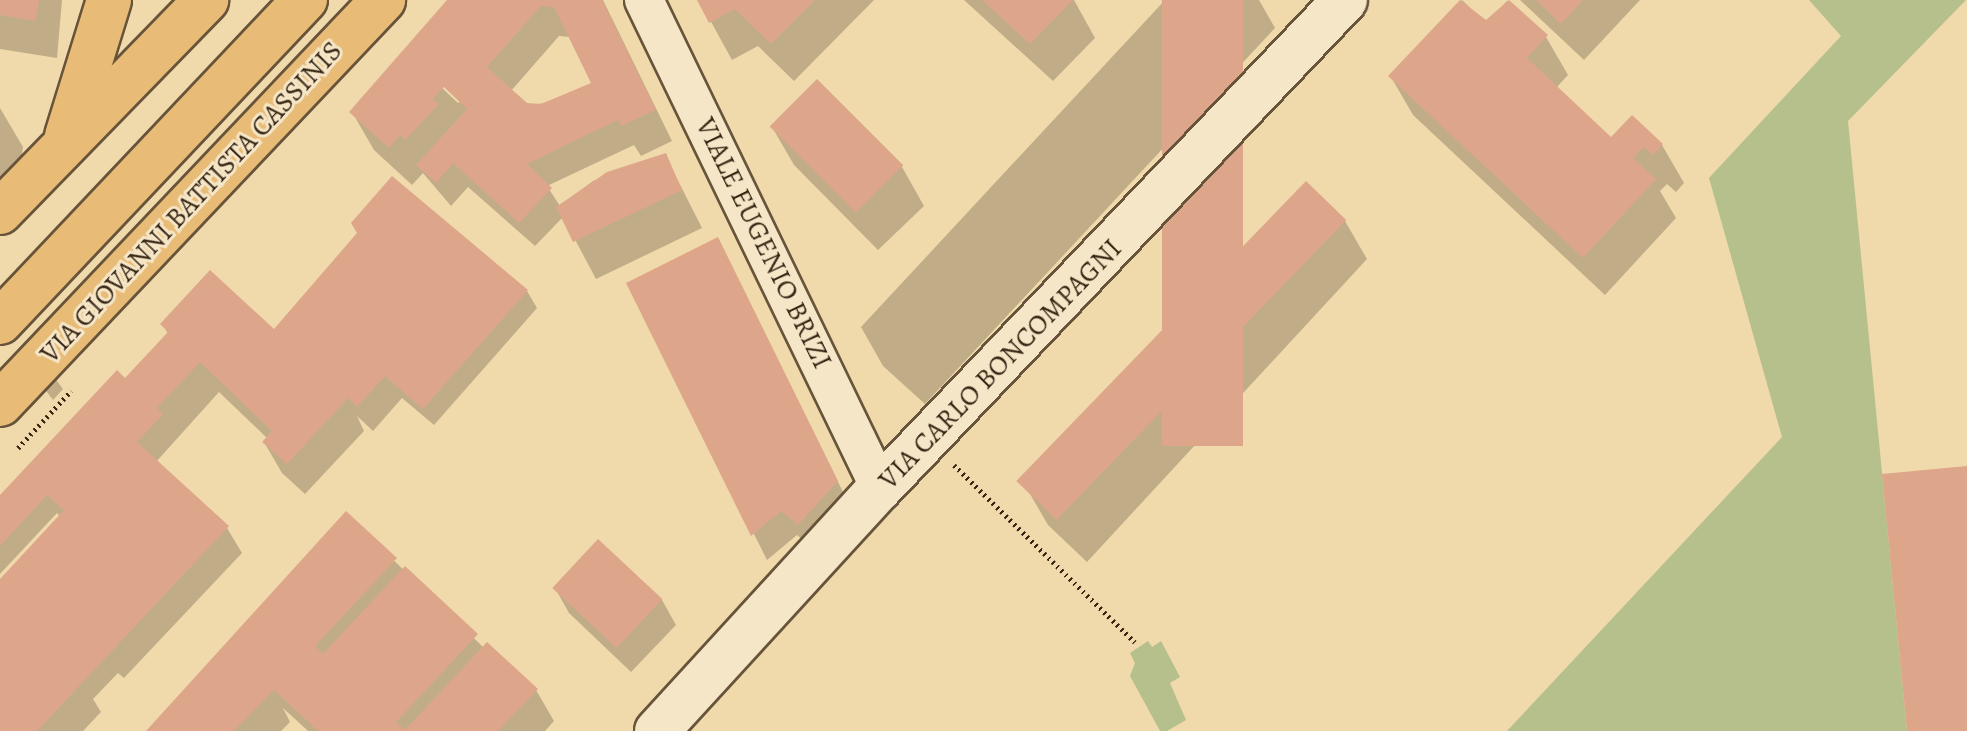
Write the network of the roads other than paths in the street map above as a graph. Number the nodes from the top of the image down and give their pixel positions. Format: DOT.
graph roads {
  1 [pos="109,0"];
  2 [pos="206,0"];
  3 [pos="305,0"];
  4 [pos="383,0"];
  5 [pos="644,0"];
  6 [pos="1345,0"];
  7 [pos="65,143"];
  8 [pos="0,212"];
  9 [pos="0,322"];
  10 [pos="0,404"];
  11 [pos="880,488"];
  12 [pos="657,731"];
  1 -- 7 [label="main road"];
  2 -- 7 [label="main road"];
  3 -- 9 [label="main road"];
  4 -- 10 [label="main road, VIA GIOVANNI BATTISTA CASSINIS"];
  5 -- 11 [label="street, VIALE EUGENIO BRIZI"];
  6 -- 11 [label="street, VIA CARLO BONCOMPAGNI"];
  7 -- 8 [label="main road"];
  11 -- 12 [label="street, VIA CARLO BONCOMPAGNI"];
}
